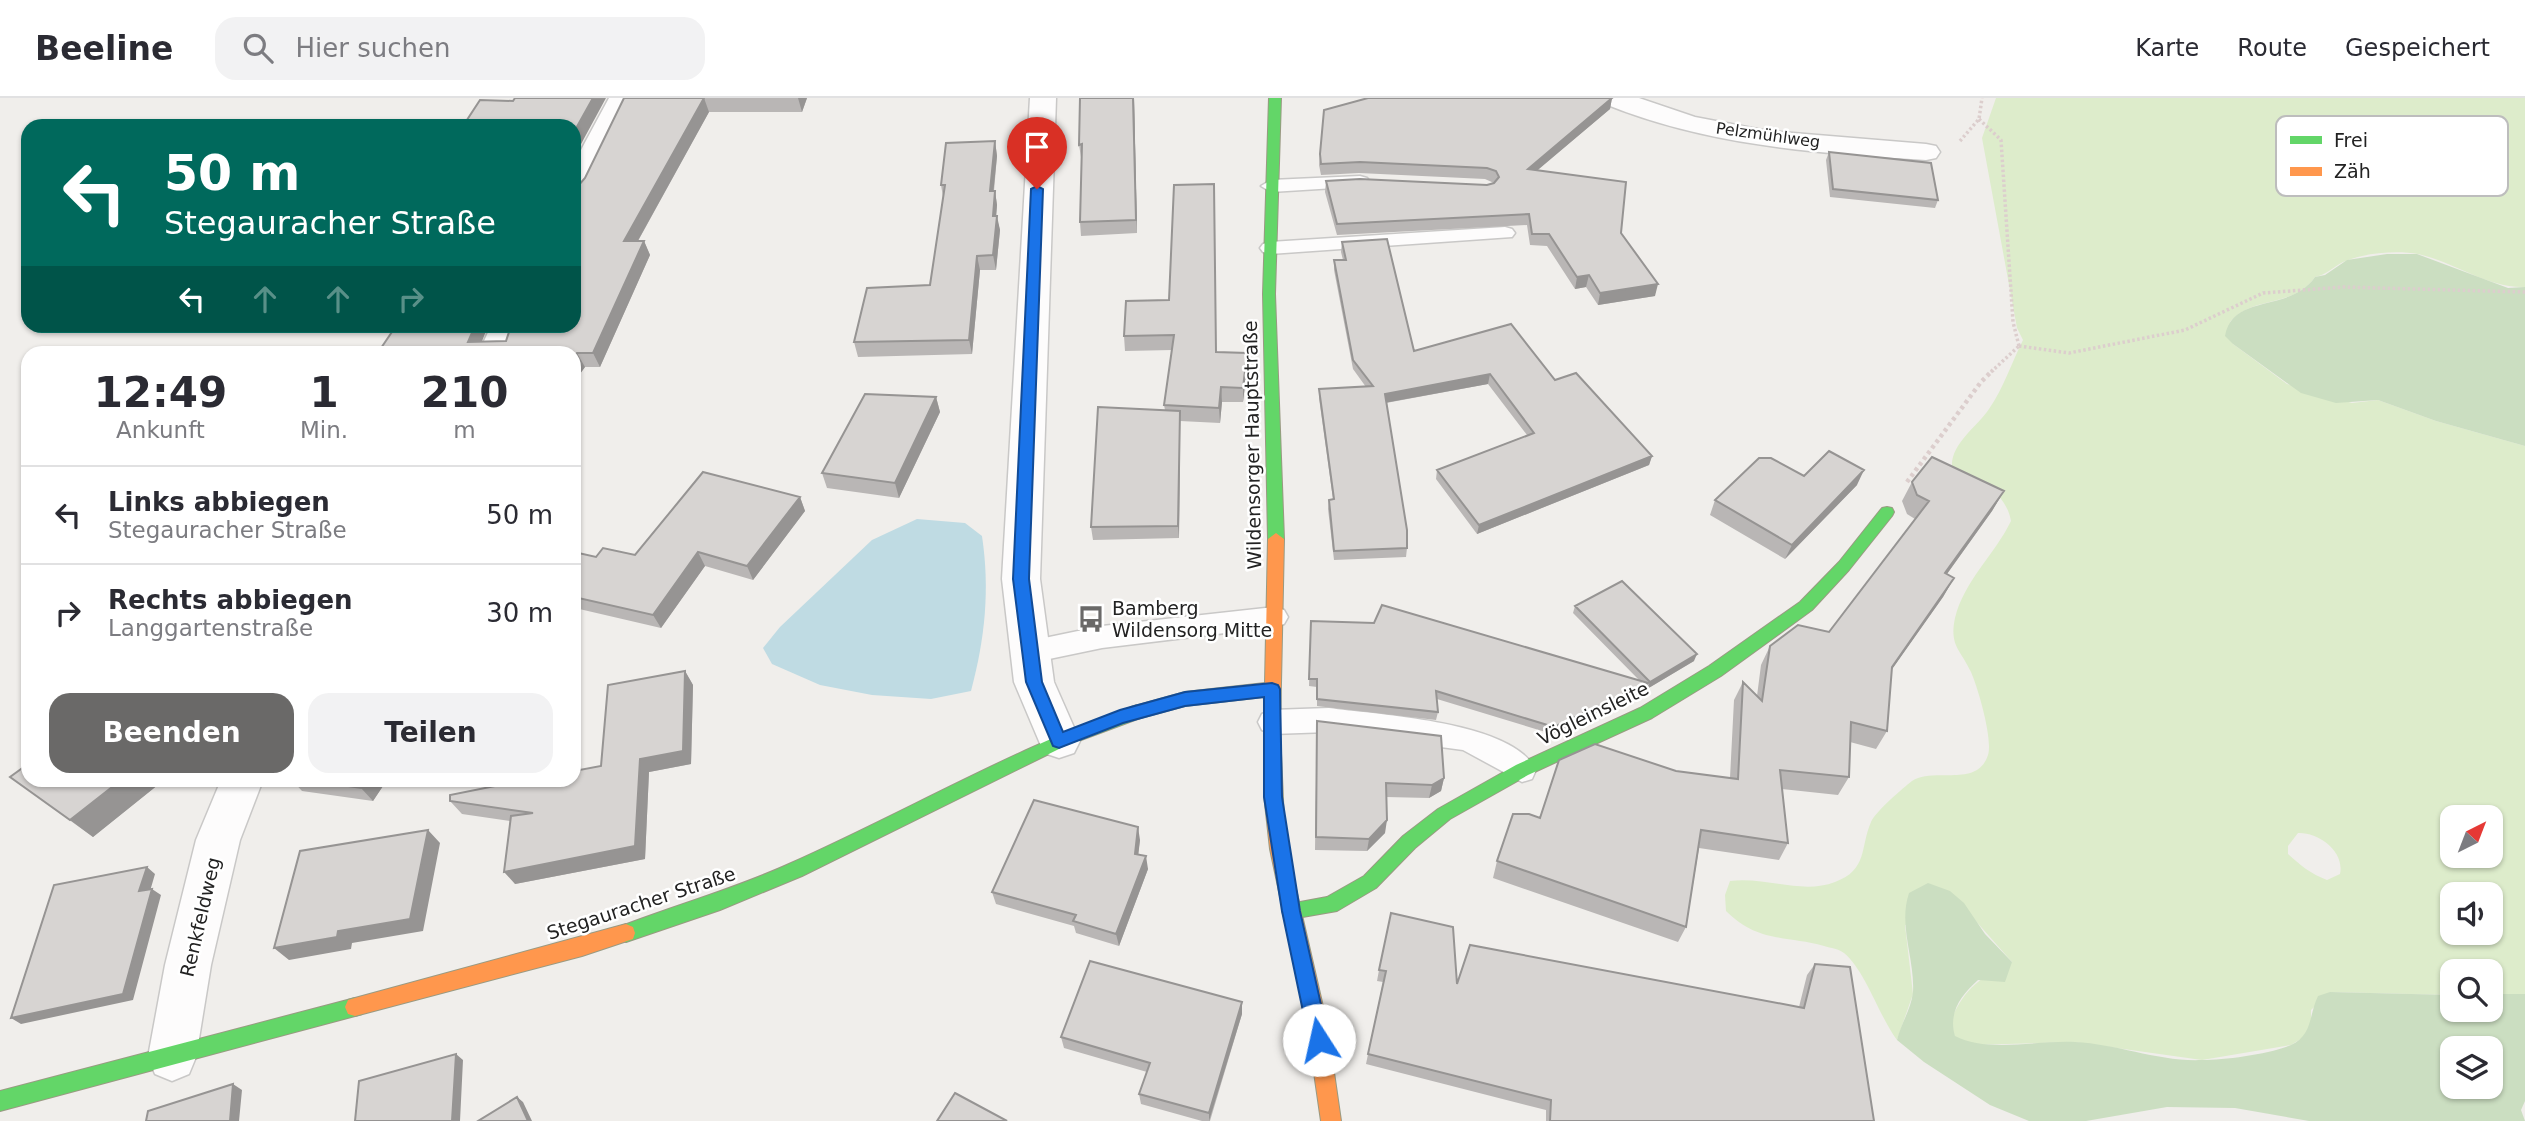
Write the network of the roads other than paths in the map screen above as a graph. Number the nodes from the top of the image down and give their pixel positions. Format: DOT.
graph roads {
  1 [pos="622,98"];
  2 [pos="1043,98"];
  3 [pos="1275,98"];
  4 [pos="1615,98"];
  5 [pos="1926,152"];
  6 [pos="581,177"];
  7 [pos="1384,183"];
  8 [pos="1271,186"];
  9 [pos="1505,233"];
  10 [pos="1270,247"];
  11 [pos="1887,512"];
  12 [pos="1275,617"];
  13 [pos="1030,652"];
  14 [pos="1272,689"];
  15 [pos="1272,722"];
  16 [pos="1059,741"];
  17 [pos="1522,770"];
  18 [pos="239,787"];
  19 [pos="1291,911"];
  20 [pos="172,1057"];
  21 [pos="0,1101"];
  22 [pos="1331,1121"];
  1 -- 6 [label="street"];
  2 -- 13 [label="street"];
  3 -- 8 [label="street, Wildensorger Hauptstraße"];
  4 -- 5 [label="street, Pelzmühlweg"];
  7 -- 8 [label="lane"];
  8 -- 10 [label="street, Wildensorger Hauptstraße"];
  9 -- 10 [label="lane"];
  10 -- 12 [label="street, Wildensorger Hauptstraße"];
  11 -- 17 [label="street, Vögleinsleite"];
  12 -- 13 [label="lane"];
  12 -- 14 [label="street, Wildensorger Hauptstraße"];
  13 -- 16 [label="street"];
  14 -- 15 [label="street, Wildensorger Hauptstraße"];
  14 -- 16 [label="street, Stegauracher Straße"];
  15 -- 17 [label="lane"];
  15 -- 19 [label="street, Wildensorger Hauptstraße"];
  16 -- 20 [label="street, Stegauracher Straße"];
  17 -- 19 [label="street, Vögleinsleite"];
  18 -- 20 [label="street, Renkfeldweg"];
  19 -- 22 [label="street, Wildensorger Hauptstraße"];
  20 -- 21 [label="street, Stegauracher Straße"];
}
